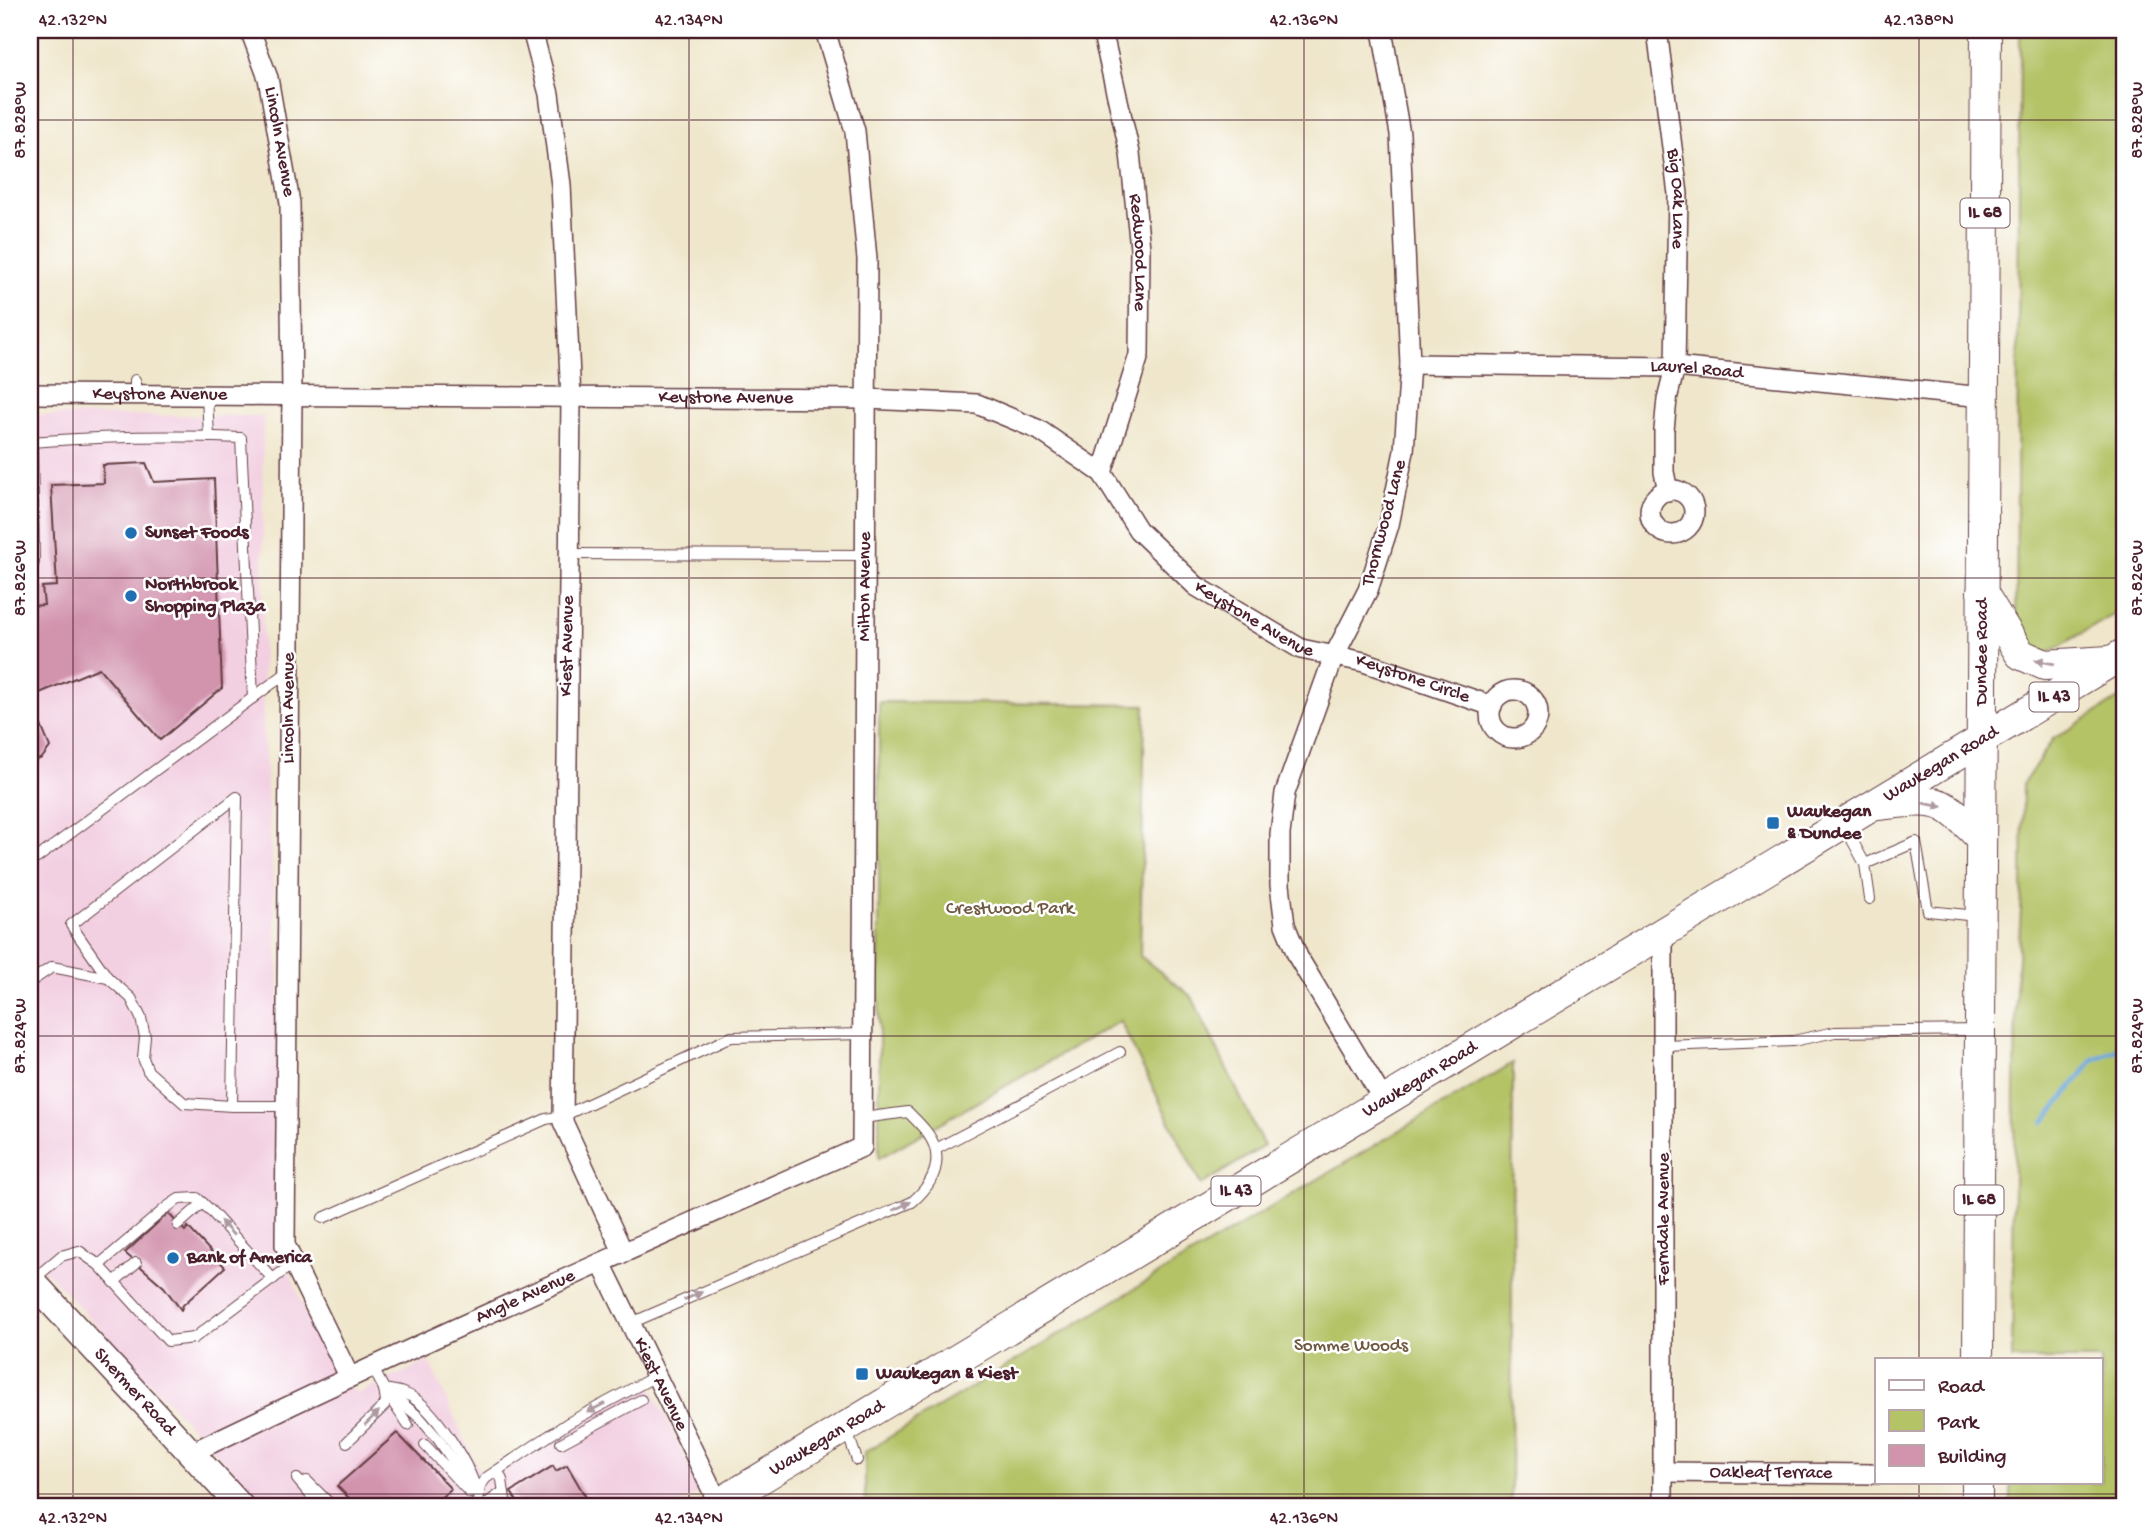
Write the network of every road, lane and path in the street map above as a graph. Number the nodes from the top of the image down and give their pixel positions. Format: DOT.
graph roads {
  1 [pos="250,30"];
  2 [pos="532,30"];
  3 [pos="825,30"];
  4 [pos="1102,30"];
  5 [pos="1382,30"];
  6 [pos="1657,30"];
  7 [pos="1986,30"];
  8 [pos="1410,364"];
  9 [pos="1675,368"];
  10 [pos="30,394"];
  11 [pos="207,396"];
  12 [pos="292,396"];
  13 [pos="1984,397"];
  14 [pos="571,399"];
  15 [pos="867,399"];
  16 [pos="209,437"];
  17 [pos="30,442"];
  18 [pos="1102,473"];
  19 [pos="1668,491"];
  20 [pos="31,492"];
  21 [pos="32,544"];
  22 [pos="569,554"];
  23 [pos="866,555"];
  24 [pos="30,571"];
  25 [pos="1982,592"];
  26 [pos="1334,656"];
  27 [pos="2119,657"];
  28 [pos="289,671"];
  29 [pos="253,698"];
  30 [pos="1492,706"];
  31 [pos="1982,739"];
  32 [pos="1874,805"];
  33 [pos="1843,824"];
  34 [pos="1981,838"];
  35 [pos="30,852"];
  36 [pos="1865,864"];
  37 [pos="1870,899"];
  38 [pos="1981,916"];
  39 [pos="1663,933"];
  40 [pos="108,978"];
  41 [pos="30,982"];
  42 [pos="1980,1030"];
  43 [pos="863,1034"];
  44 [pos="1664,1046"];
  45 [pos="1120,1052"];
  46 [pos="1384,1101"];
  47 [pos="232,1106"];
  48 [pos="286,1106"];
  49 [pos="563,1116"];
  50 [pos="862,1118"];
  51 [pos="862,1147"];
  52 [pos="936,1149"];
  53 [pos="203,1203"];
  54 [pos="323,1218"];
  55 [pos="178,1225"];
  56 [pos="623,1252"];
  57 [pos="136,1263"];
  58 [pos="294,1263"];
  59 [pos="601,1263"];
  60 [pos="99,1265"];
  61 [pos="273,1279"];
  62 [pos="31,1280"];
  63 [pos="114,1282"];
  64 [pos="631,1323"];
  65 [pos="1978,1358"];
  66 [pos="360,1374"];
  67 [pos="656,1376"];
  68 [pos="384,1389"];
  69 [pos="641,1400"];
  70 [pos="408,1424"];
  71 [pos="845,1427"];
  72 [pos="347,1442"];
  73 [pos="561,1443"];
  74 [pos="425,1444"];
  75 [pos="191,1453"];
  76 [pos="857,1460"];
  77 [pos="1664,1472"];
  78 [pos="1875,1474"];
  79 [pos="503,1475"];
  80 [pos="486,1478"];
  81 [pos="469,1484"];
  82 [pos="1977,1484"];
  83 [pos="503,1492"];
  84 [pos="242,1505"];
  85 [pos="479,1505"];
  86 [pos="320,1506"];
  87 [pos="332,1506"];
  88 [pos="506,1506"];
  89 [pos="718,1506"];
  90 [pos="1663,1506"];
  91 [pos="1977,1506"];
  1 -- 12 [label="street, Lincoln Avenue"];
  2 -- 14 [label="street, Kiest Avenue"];
  3 -- 15 [label="street, Milton Avenue"];
  4 -- 18 [label="street, Redwood Lane"];
  5 -- 8 [label="street, Thornwood Lane"];
  6 -- 9 [label="street, Big Oak Lane"];
  7 -- 13 [label="main road, Dundee Road / IL 68"];
  8 -- 9 [label="street, Laurel Road"];
  8 -- 26 [label="street, Thornwood Lane"];
  9 -- 13 [label="street, Laurel Road"];
  9 -- 19 [label="street, Big Oak Lane"];
  10 -- 11 [label="street, Keystone Avenue"];
  10 -- 17 [label="lane"];
  11 -- 12 [label="street, Keystone Avenue"];
  11 -- 16 [label="lane"];
  12 -- 14 [label="street, Keystone Avenue"];
  12 -- 28 [label="street, Lincoln Avenue"];
  13 -- 25 [label="main road, Dundee Road / IL 68"];
  14 -- 15 [label="street, Keystone Avenue"];
  14 -- 22 [label="street, Kiest Avenue"];
  15 -- 18 [label="street, Keystone Avenue"];
  15 -- 23 [label="street, Milton Avenue"];
  16 -- 17 [label="lane"];
  16 -- 29 [label="lane"];
  17 -- 20 [label="lane"];
  18 -- 26 [label="street, Keystone Avenue"];
  20 -- 21 [label="lane"];
  21 -- 24 [label="lane"];
  22 -- 23 [label="lane"];
  22 -- 49 [label="street, Kiest Avenue"];
  23 -- 43 [label="street, Milton Avenue"];
  27 -- 25 [label="main road, one-way"];
  25 -- 31 [label="main road, Dundee Road / IL 68"];
  26 -- 30 [label="street, Keystone Circle"];
  26 -- 46 [label="street, Thornwood Lane"];
  27 -- 31 [label="main road, Waukegan Road / IL 43"];
  28 -- 29 [label="lane"];
  28 -- 48 [label="street, Lincoln Avenue"];
  29 -- 35 [label="lane"];
  31 -- 32 [label="main road, Waukegan Road / IL 43"];
  31 -- 34 [label="main road, Dundee Road / IL 68"];
  32 -- 33 [label="main road, Waukegan Road / IL 43"];
  32 -- 34 [label="main road, one-way"];
  33 -- 36 [label="lane"];
  33 -- 39 [label="main road, Waukegan Road / IL 43"];
  34 -- 38 [label="main road, Dundee Road / IL 68"];
  36 -- 37 [label="lane"];
  36 -- 38 [label="lane"];
  38 -- 42 [label="main road, Dundee Road / IL 68"];
  39 -- 44 [label="street, Ferndale Avenue"];
  39 -- 46 [label="main road, Waukegan Road / IL 43"];
  40 -- 41 [label="lane"];
  40 -- 47 [label="lane"];
  40 -- 47 [label="lane"];
  42 -- 44 [label="lane"];
  42 -- 65 [label="main road, Dundee Road / IL 68"];
  43 -- 49 [label="lane"];
  43 -- 50 [label="street, Milton Avenue"];
  44 -- 77 [label="street, Ferndale Avenue"];
  45 -- 52 [label="lane"];
  46 -- 71 [label="main road, Waukegan Road / IL 43"];
  47 -- 48 [label="lane"];
  48 -- 58 [label="street, Lincoln Avenue"];
  49 -- 54 [label="lane"];
  49 -- 56 [label="street, Kiest Avenue"];
  50 -- 51 [label="street, Milton Avenue"];
  50 -- 52 [label="lane"];
  51 -- 56 [label="street, Angle Avenue"];
  64 -- 52 [label="lane, one-way"];
  53 -- 55 [label="lane"];
  53 -- 60 [label="lane"];
  61 -- 53 [label="lane, one-way"];
  56 -- 59 [label="street, Angle Avenue"];
  57 -- 63 [label="lane"];
  58 -- 61 [label="lane"];
  58 -- 66 [label="street, Lincoln Avenue"];
  59 -- 64 [label="street, Kiest Avenue"];
  59 -- 66 [label="street, Angle Avenue"];
  60 -- 62 [label="lane"];
  60 -- 63 [label="lane"];
  61 -- 63 [label="lane"];
  62 -- 75 [label="main road, Shermer Road"];
  64 -- 67 [label="street, Kiest Avenue"];
  66 -- 68 [label="lane"];
  66 -- 75 [label="street, Angle Avenue"];
  67 -- 79 [label="lane, one-way"];
  67 -- 89 [label="street, Kiest Avenue"];
  68 -- 70 [label="lane"];
  72 -- 68 [label="lane, one-way"];
  68 -- 81 [label="lane"];
  69 -- 73 [label="lane"];
  71 -- 76 [label="lane"];
  71 -- 89 [label="main road, Waukegan Road / IL 43"];
  74 -- 81 [label="lane"];
  75 -- 84 [label="main road, Shermer Road"];
  77 -- 78 [label="street, Oakleaf Terrace"];
  77 -- 90 [label="street, Ferndale Avenue"];
  79 -- 80 [label="lane"];
  79 -- 83 [label="lane"];
  80 -- 81 [label="lane"];
  80 -- 85 [label="lane"];
  81 -- 85 [label="lane"];
  82 -- 91 [label="main road"];
  83 -- 85 [label="lane"];
  83 -- 88 [label="lane"];
  86 -- 87 [label="lane"];
}
